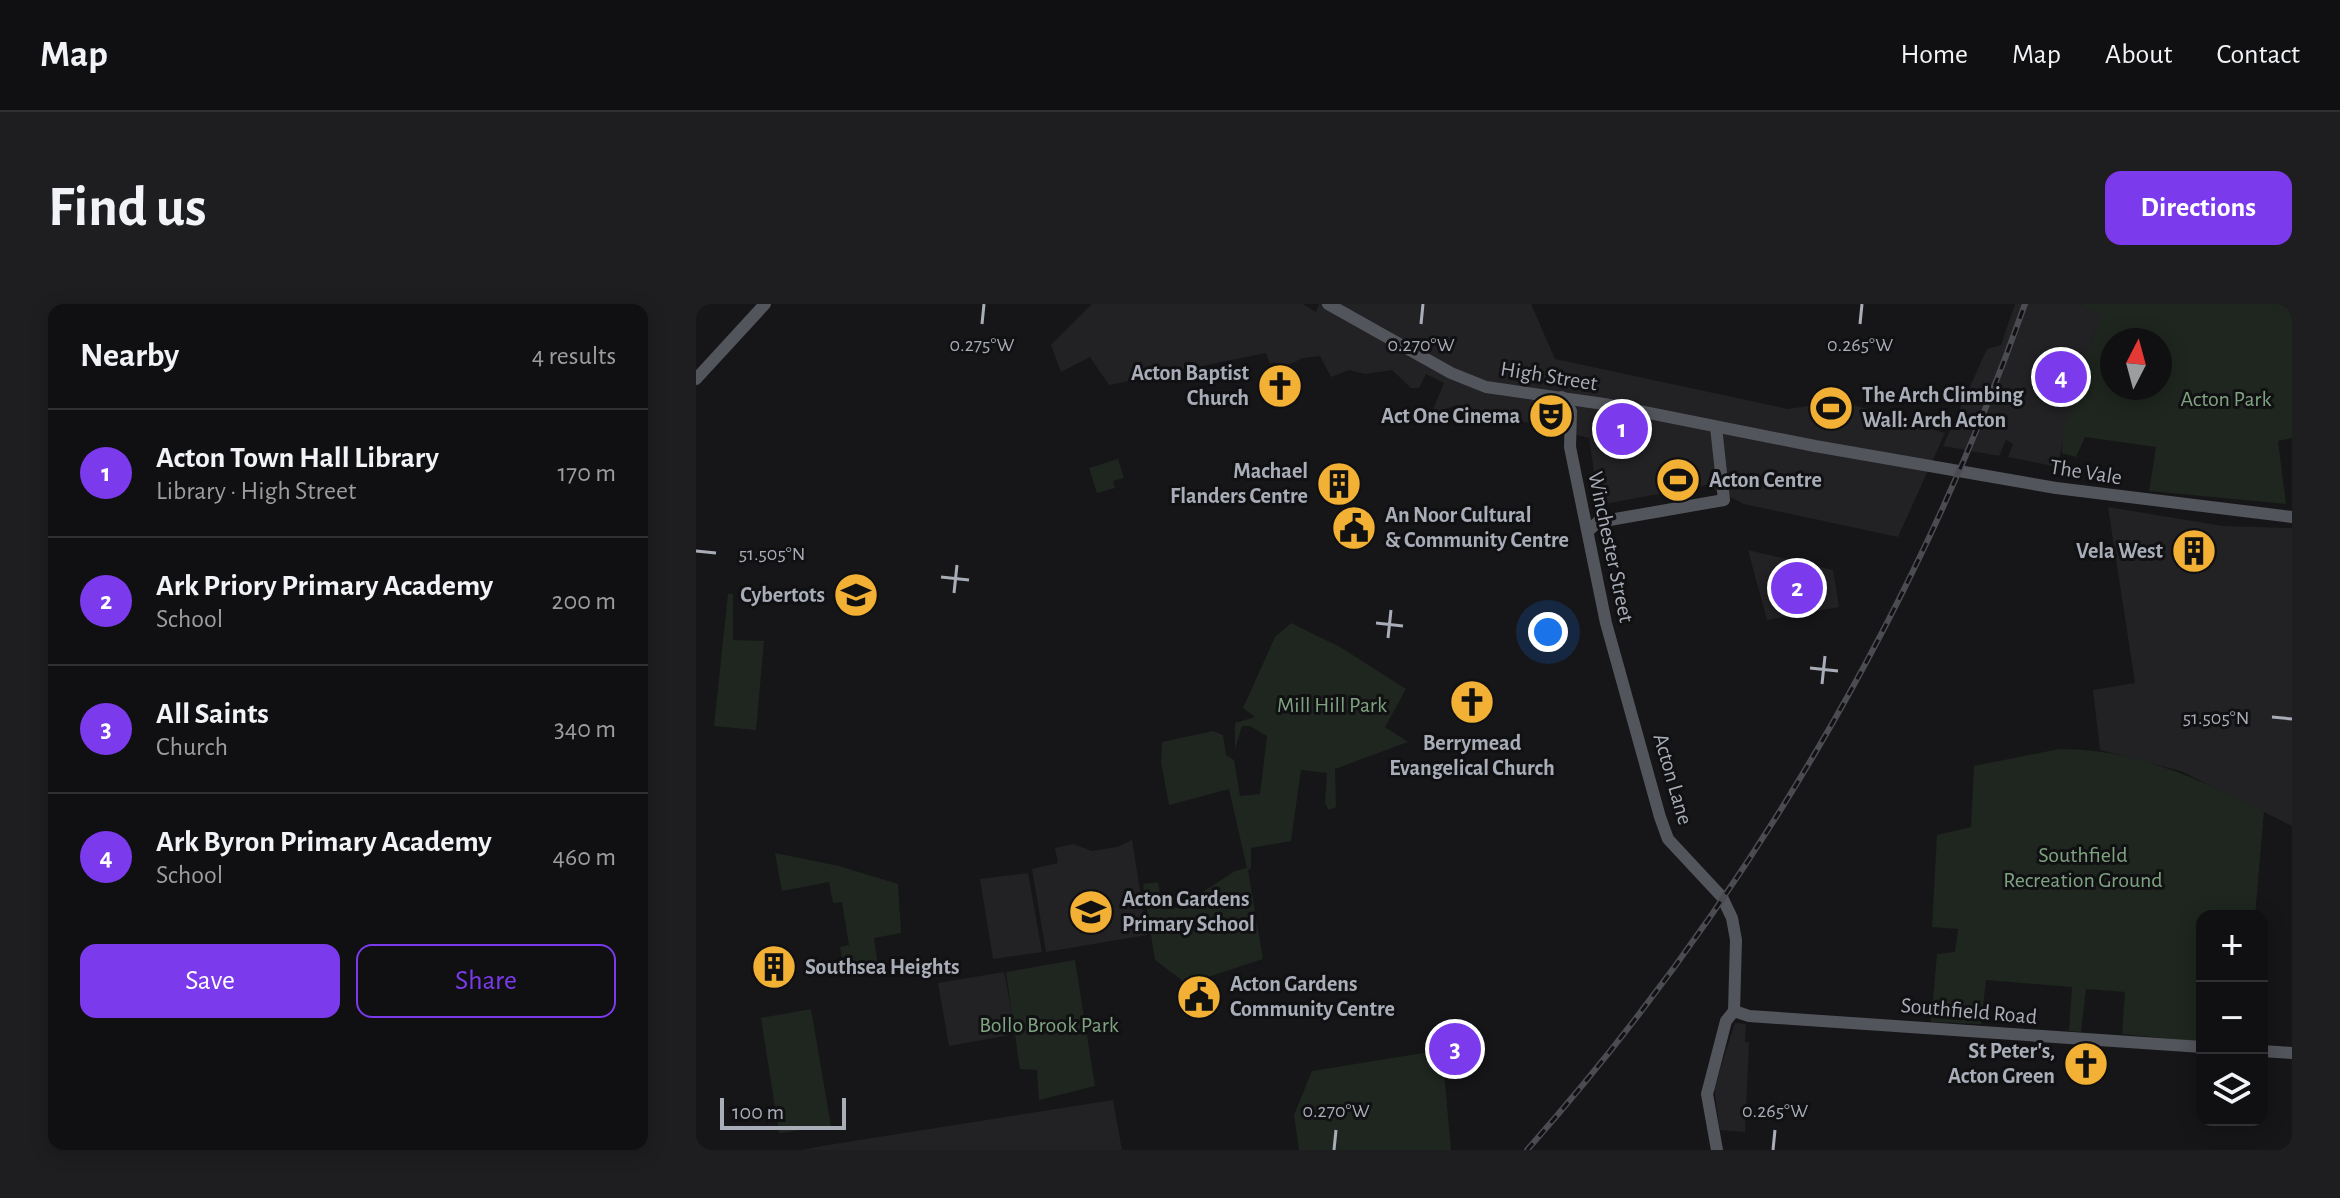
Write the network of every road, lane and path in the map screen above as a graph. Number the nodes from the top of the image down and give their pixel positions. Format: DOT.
graph roads {
  1 [pos="765,304"];
  2 [pos="1328,304"];
  3 [pos="696,379"];
  4 [pos="1562,397"];
  5 [pos="1591,403"];
  6 [pos="1572,424"];
  7 [pos="1716,427"];
  8 [pos="1876,457"];
  9 [pos="2292,517"];
  10 [pos="1593,526"];
  11 [pos="1623,678"];
  12 [pos="1734,1011"];
  13 [pos="2196,1047"];
  14 [pos="2268,1051"];
  15 [pos="2292,1053"];
  16 [pos="1717,1150"];
  1 -- 3 [label="main road"];
  2 -- 4 [label="main road, High Street"];
  4 -- 5 [label="main road, High Street"];
  4 -- 6 [label="main road, Winchester Street"];
  5 -- 6 [label="main road"];
  5 -- 7 [label="main road, High Street"];
  6 -- 10 [label="main road, Winchester Street"];
  7 -- 8 [label="main road, High Street"];
  7 -- 10 [label="main road"];
  8 -- 9 [label="main road, The Vale"];
  10 -- 11 [label="main road, Winchester Street"];
  11 -- 12 [label="main road, Acton Lane"];
  12 -- 13 [label="main road, Southfield Road"];
  12 -- 16 [label="main road, Acton Lane"];
  14 -- 15 [label="main road"];
}
